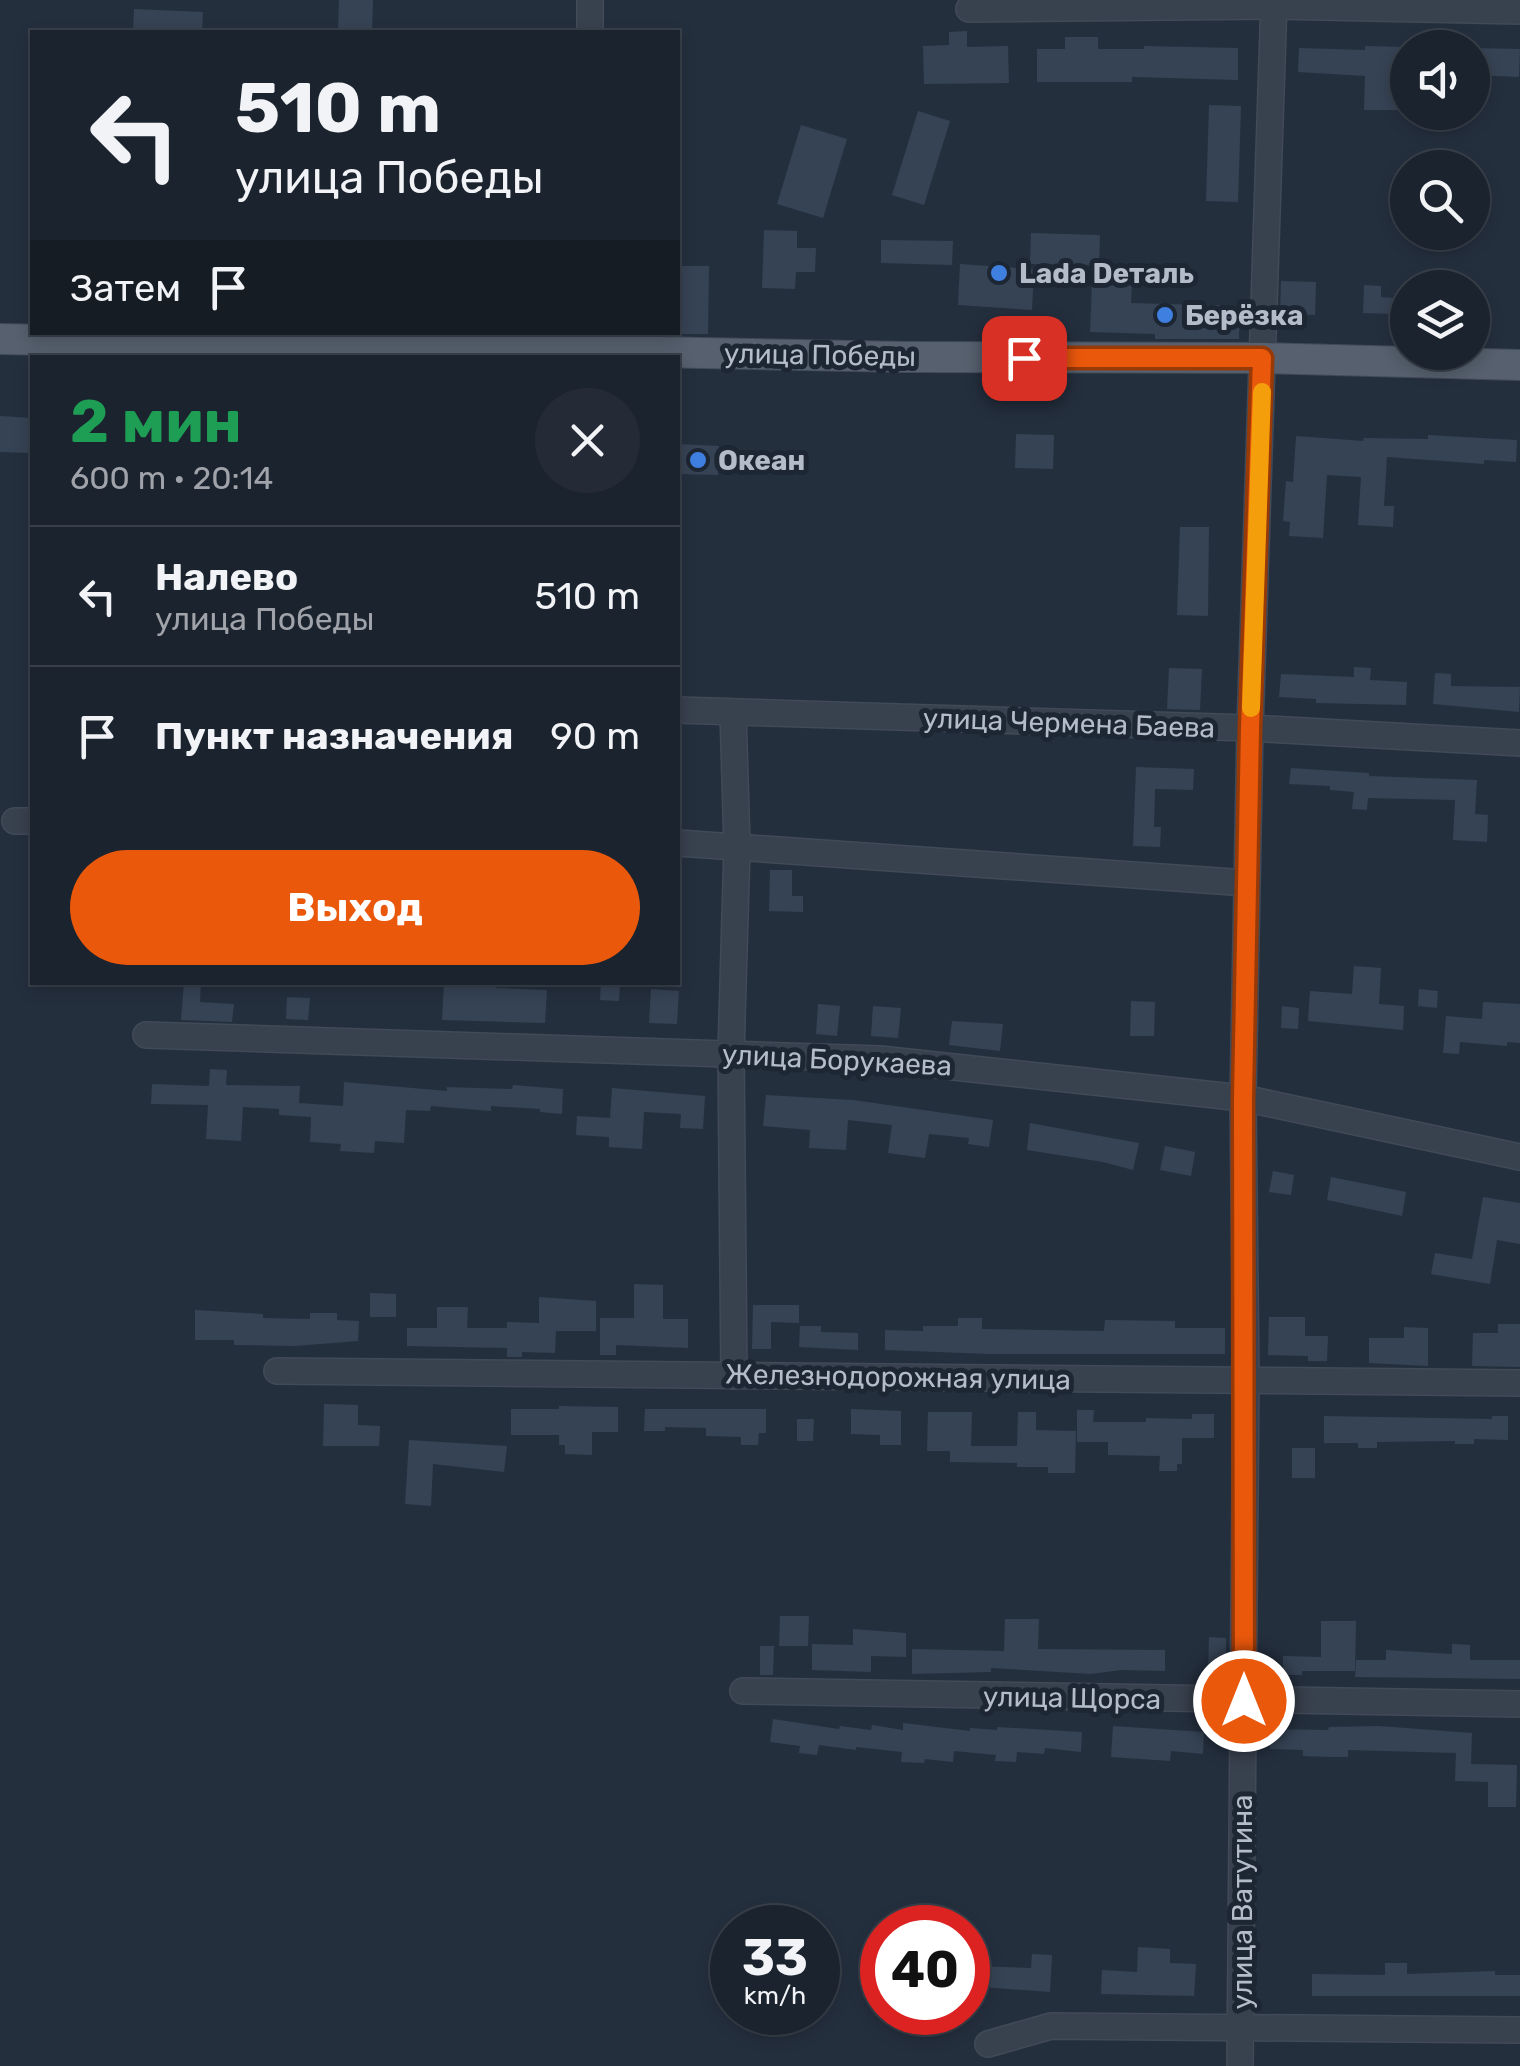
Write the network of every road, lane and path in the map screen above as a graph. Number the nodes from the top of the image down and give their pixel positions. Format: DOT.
graph roads {
  1 [pos="590,0"];
  2 [pos="1274,3"];
  3 [pos="969,9"];
  4 [pos="1520,11"];
  5 [pos="590,30"];
  6 [pos="0,340"];
  7 [pos="587,342"];
  8 [pos="1262,358"];
  9 [pos="1520,365"];
  10 [pos="680,710"];
  11 [pos="733,712"];
  12 [pos="1250,728"];
  13 [pos="1520,743"];
  14 [pos="680,843"];
  15 [pos="737,846"];
  16 [pos="1248,882"];
  17 [pos="146,1035"];
  18 [pos="730,1054"];
  19 [pos="1243,1098"];
  20 [pos="1520,1156"];
  21 [pos="277,1371"];
  22 [pos="734,1376"];
  23 [pos="1246,1380"];
  24 [pos="1520,1383"];
  25 [pos="743,1691"];
  26 [pos="1244,1701"];
  27 [pos="1520,1704"];
  28 [pos="1241,2028"];
  29 [pos="1520,2030"];
  30 [pos="988,2044"];
  31 [pos="1240,2066"];
  1 -- 5 [label="street"];
  2 -- 3 [label="street"];
  2 -- 4 [label="street"];
  2 -- 8 [label="street, улица Ватутина"];
  6 -- 7 [label="main road, улица Победы"];
  7 -- 8 [label="main road, улица Победы"];
  8 -- 9 [label="main road, улица Победы"];
  8 -- 12 [label="street, улица Ватутина"];
  10 -- 11 [label="street, улица Чермена Баева"];
  11 -- 12 [label="street, улица Чермена Баева"];
  11 -- 15 [label="street"];
  12 -- 13 [label="street, улица Чермена Баева"];
  12 -- 16 [label="street, улица Ватутина"];
  14 -- 15 [label="street"];
  15 -- 16 [label="street"];
  15 -- 18 [label="street"];
  16 -- 19 [label="street, улица Ватутина"];
  17 -- 18 [label="street, улица Борукаева"];
  18 -- 19 [label="street, улица Борукаева"];
  18 -- 22 [label="street"];
  19 -- 20 [label="street, улица Борукаева"];
  19 -- 23 [label="street, улица Ватутина"];
  21 -- 22 [label="street, Железнодорожная улица"];
  22 -- 23 [label="street, Железнодорожная улица"];
  23 -- 24 [label="street, Железнодорожная улица"];
  23 -- 26 [label="street, улица Ватутина"];
  25 -- 26 [label="street, улица Щорса"];
  26 -- 27 [label="street, улица Щорса"];
  26 -- 28 [label="street, улица Ватутина"];
  28 -- 29 [label="street"];
  28 -- 30 [label="street"];
  28 -- 31 [label="street, улица Ватутина"];
}
